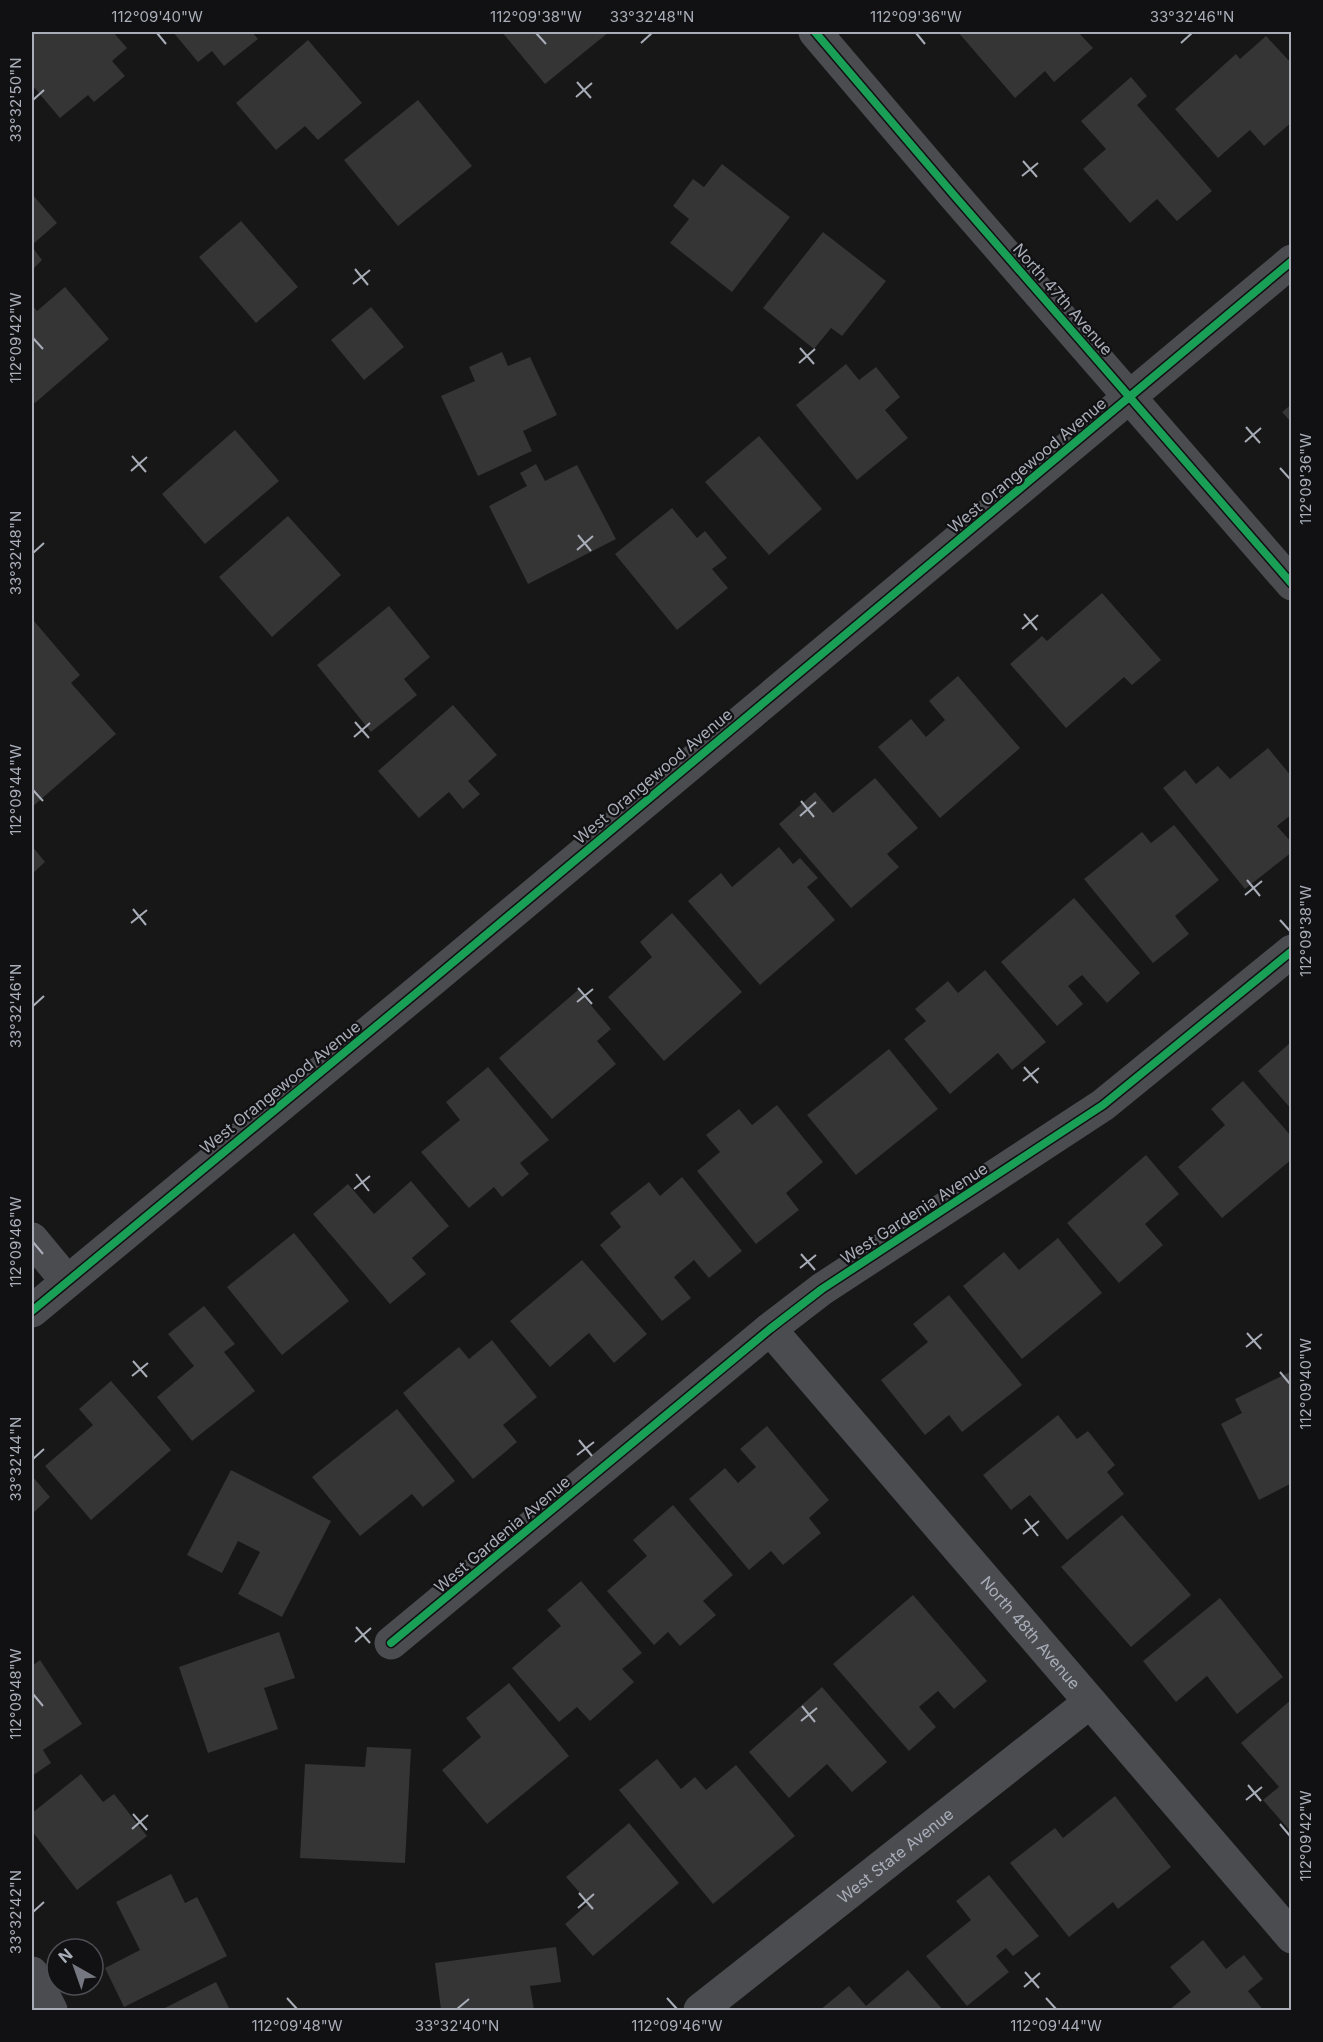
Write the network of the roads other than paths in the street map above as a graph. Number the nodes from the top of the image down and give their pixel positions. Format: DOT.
graph roads {
  1 [pos="815,32"];
  2 [pos="1292,261"];
  3 [pos="1130,396"];
  4 [pos="1292,584"];
  5 [pos="1292,951"];
  6 [pos="32,1239"];
  7 [pos="66,1280"];
  8 [pos="32,1311"];
  9 [pos="770,1329"];
  10 [pos="391,1643"];
  11 [pos="1090,1702"];
  12 [pos="1292,1937"];
  13 [pos="32,1973"];
  14 [pos="51,2010"];
  15 [pos="700,2010"];
  1 -- 3 [label="street, North 47th Avenue"];
  2 -- 3 [label="street, West Orangewood Avenue"];
  3 -- 4 [label="street, North 47th Avenue"];
  3 -- 7 [label="street, West Orangewood Avenue"];
  5 -- 9 [label="street, West Gardenia Avenue"];
  6 -- 7 [label="street"];
  7 -- 8 [label="street, West Orangewood Avenue"];
  9 -- 10 [label="street, West Gardenia Avenue"];
  9 -- 11 [label="street, North 48th Avenue"];
  11 -- 12 [label="street, North 48th Avenue"];
  11 -- 15 [label="street, West State Avenue"];
  13 -- 14 [label="street"];
}
